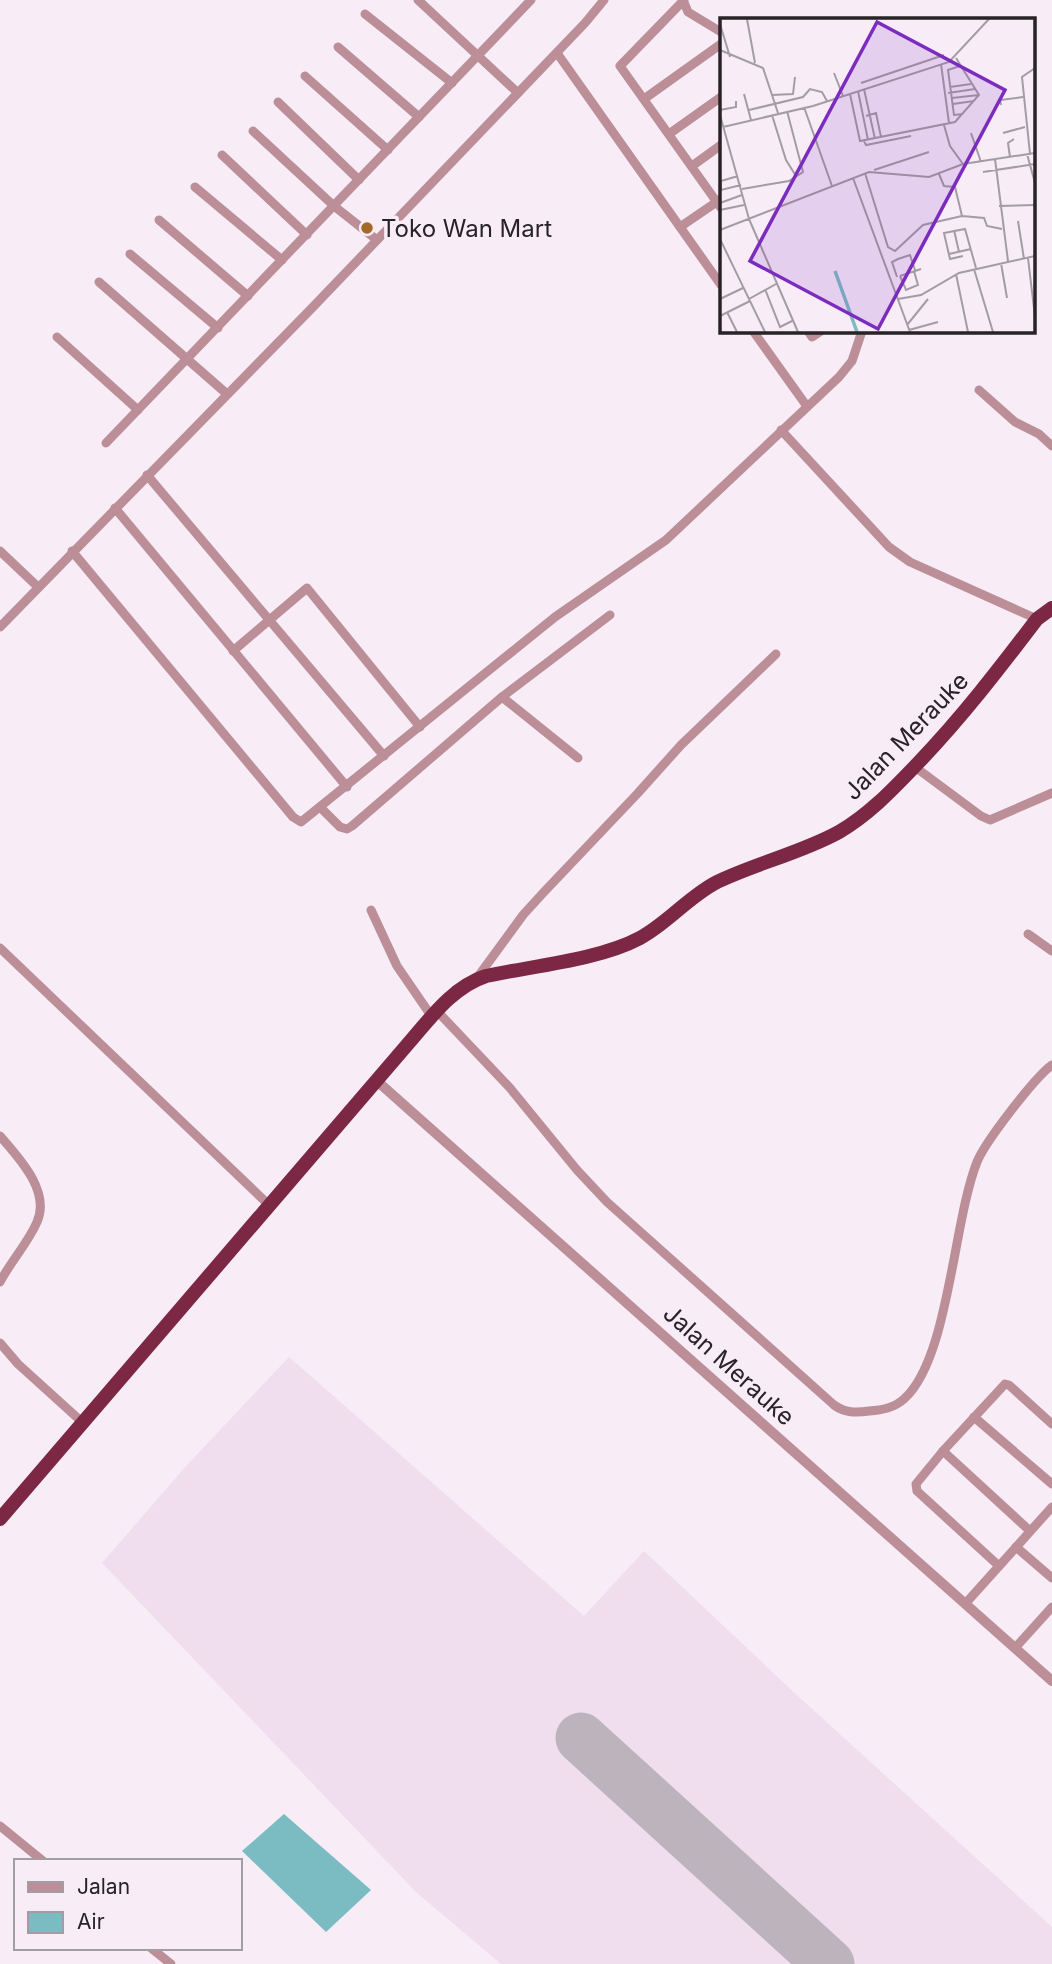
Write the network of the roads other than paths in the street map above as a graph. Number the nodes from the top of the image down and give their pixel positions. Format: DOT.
graph roads {
  1 [pos="418,0"];
  2 [pos="531,0"];
  3 [pos="604,0"];
  4 [pos="684,0"];
  5 [pos="365,14"];
  6 [pos="720,31"];
  7 [pos="720,45"];
  8 [pos="338,47"];
  9 [pos="557,53"];
  10 [pos="478,55"];
  11 [pos="305,76"];
  12 [pos="452,83"];
  13 [pos="518,93"];
  14 [pos="720,98"];
  15 [pos="644,99"];
  16 [pos="278,102"];
  17 [pos="419,117"];
  18 [pos="253,131"];
  19 [pos="669,134"];
  20 [pos="720,146"];
  21 [pos="388,150"];
  22 [pos="222,155"];
  23 [pos="692,166"];
  24 [pos="359,180"];
  25 [pos="195,187"];
  26 [pos="720,203"];
  27 [pos="334,206"];
  28 [pos="159,220"];
  29 [pos="680,227"];
  30 [pos="307,234"];
  31 [pos="377,240"];
  32 [pos="130,254"];
  33 [pos="282,260"];
  34 [pos="99,282"];
  35 [pos="720,284"];
  36 [pos="248,296"];
  37 [pos="218,328"];
  38 [pos="754,332"];
  39 [pos="862,332"];
  40 [pos="57,337"];
  41 [pos="187,359"];
  42 [pos="979,390"];
  43 [pos="227,394"];
  44 [pos="806,405"];
  45 [pos="138,410"];
  46 [pos="781,430"];
  47 [pos="106,443"];
  48 [pos="1052,446"];
  49 [pos="147,475"];
  50 [pos="115,508"];
  51 [pos="0,551"];
  52 [pos="72,551"];
  53 [pos="38,587"];
  54 [pos="1052,608"];
  55 [pos="610,615"];
  56 [pos="270,620"];
  57 [pos="1037,620"];
  58 [pos="0,627"];
  59 [pos="233,651"];
  60 [pos="776,654"];
  61 [pos="502,697"];
  62 [pos="420,727"];
  63 [pos="384,756"];
  64 [pos="578,758"];
  65 [pos="915,767"];
  66 [pos="347,787"];
  67 [pos="1052,793"];
  68 [pos="321,808"];
  69 [pos="371,910"];
  70 [pos="1028,934"];
  71 [pos="0,948"];
  72 [pos="1052,951"];
  73 [pos="476,979"];
  74 [pos="435,1014"];
  75 [pos="1052,1065"];
  76 [pos="377,1082"];
  77 [pos="0,1136"];
  78 [pos="269,1205"];
  79 [pos="0,1255"];
  80 [pos="10,1263"];
  81 [pos="0,1282"];
  82 [pos="0,1343"];
  83 [pos="974,1417"];
  84 [pos="82,1422"];
  85 [pos="1052,1423"];
  86 [pos="943,1451"];
  87 [pos="1052,1484"];
  88 [pos="1052,1507"];
  89 [pos="0,1519"];
  90 [pos="1030,1531"];
  91 [pos="1016,1547"];
  92 [pos="999,1566"];
  93 [pos="1052,1578"];
  94 [pos="965,1604"];
  95 [pos="1052,1607"];
  96 [pos="1015,1648"];
  97 [pos="1052,1681"];
  98 [pos="0,1826"];
  99 [pos="41,1859"];
  100 [pos="154,1950"];
  101 [pos="171,1964"];
  1 -- 10 [label="street"];
  2 -- 10 [label="street"];
  3 -- 9 [label="street"];
  4 -- 6 [label="street"];
  4 -- 15 [label="street"];
  5 -- 12 [label="street"];
  7 -- 15 [label="street"];
  8 -- 17 [label="street"];
  9 -- 13 [label="street"];
  9 -- 29 [label="street"];
  10 -- 12 [label="street"];
  10 -- 13 [label="street"];
  11 -- 21 [label="street"];
  12 -- 17 [label="street"];
  13 -- 31 [label="street"];
  14 -- 19 [label="street"];
  15 -- 19 [label="street"];
  16 -- 24 [label="street"];
  17 -- 21 [label="street"];
  18 -- 27 [label="street"];
  19 -- 23 [label="street"];
  20 -- 23 [label="street"];
  21 -- 24 [label="street"];
  22 -- 30 [label="street"];
  23 -- 26 [label="street"];
  24 -- 27 [label="street"];
  25 -- 33 [label="street"];
  26 -- 29 [label="street"];
  27 -- 30 [label="street"];
  27 -- 31 [label="street"];
  28 -- 36 [label="street"];
  29 -- 35 [label="street"];
  30 -- 33 [label="street"];
  31 -- 43 [label="street"];
  32 -- 37 [label="street"];
  33 -- 36 [label="street"];
  34 -- 41 [label="street"];
  36 -- 37 [label="street"];
  37 -- 41 [label="street"];
  38 -- 44 [label="street"];
  39 -- 44 [label="street"];
  40 -- 45 [label="street"];
  41 -- 43 [label="street"];
  41 -- 45 [label="street"];
  42 -- 48 [label="street"];
  43 -- 49 [label="street"];
  44 -- 46 [label="street"];
  45 -- 47 [label="street"];
  46 -- 57 [label="street"];
  46 -- 62 [label="street"];
  49 -- 50 [label="street"];
  49 -- 56 [label="street"];
  50 -- 52 [label="street"];
  50 -- 59 [label="street"];
  51 -- 53 [label="street"];
  52 -- 53 [label="street"];
  52 -- 68 [label="street"];
  53 -- 58 [label="street"];
  54 -- 57 [label="highway, Jalan Merauke"];
  55 -- 61 [label="street"];
  56 -- 59 [label="street"];
  56 -- 62 [label="street"];
  56 -- 63 [label="street"];
  57 -- 65 [label="highway, Jalan Merauke"];
  59 -- 66 [label="street"];
  60 -- 73 [label="street"];
  61 -- 64 [label="street"];
  61 -- 68 [label="street"];
  62 -- 63 [label="street"];
  63 -- 66 [label="street"];
  65 -- 67 [label="street"];
  65 -- 73 [label="highway, Jalan Merauke"];
  66 -- 68 [label="street"];
  69 -- 74 [label="street"];
  70 -- 72 [label="street"];
  71 -- 78 [label="street"];
  73 -- 74 [label="highway, Jalan Merauke"];
  74 -- 75 [label="street"];
  74 -- 76 [label="highway, Jalan Merauke"];
  76 -- 78 [label="highway, Jalan Merauke"];
  76 -- 94 [label="street, Jalan Merauke"];
  77 -- 80 [label="street"];
  78 -- 84 [label="highway, Jalan Merauke"];
  79 -- 80 [label="street"];
  80 -- 81 [label="street"];
  82 -- 84 [label="street"];
  83 -- 85 [label="street"];
  83 -- 86 [label="street"];
  83 -- 87 [label="street"];
  84 -- 89 [label="highway, Jalan Merauke"];
  86 -- 90 [label="street"];
  86 -- 92 [label="street"];
  88 -- 90 [label="street"];
  90 -- 91 [label="street"];
  91 -- 92 [label="street"];
  91 -- 93 [label="street"];
  92 -- 94 [label="street"];
  94 -- 96 [label="street, Jalan Merauke"];
  95 -- 96 [label="street"];
  96 -- 97 [label="street, Jalan Merauke"];
  98 -- 99 [label="street"];
  100 -- 101 [label="street"];
}
